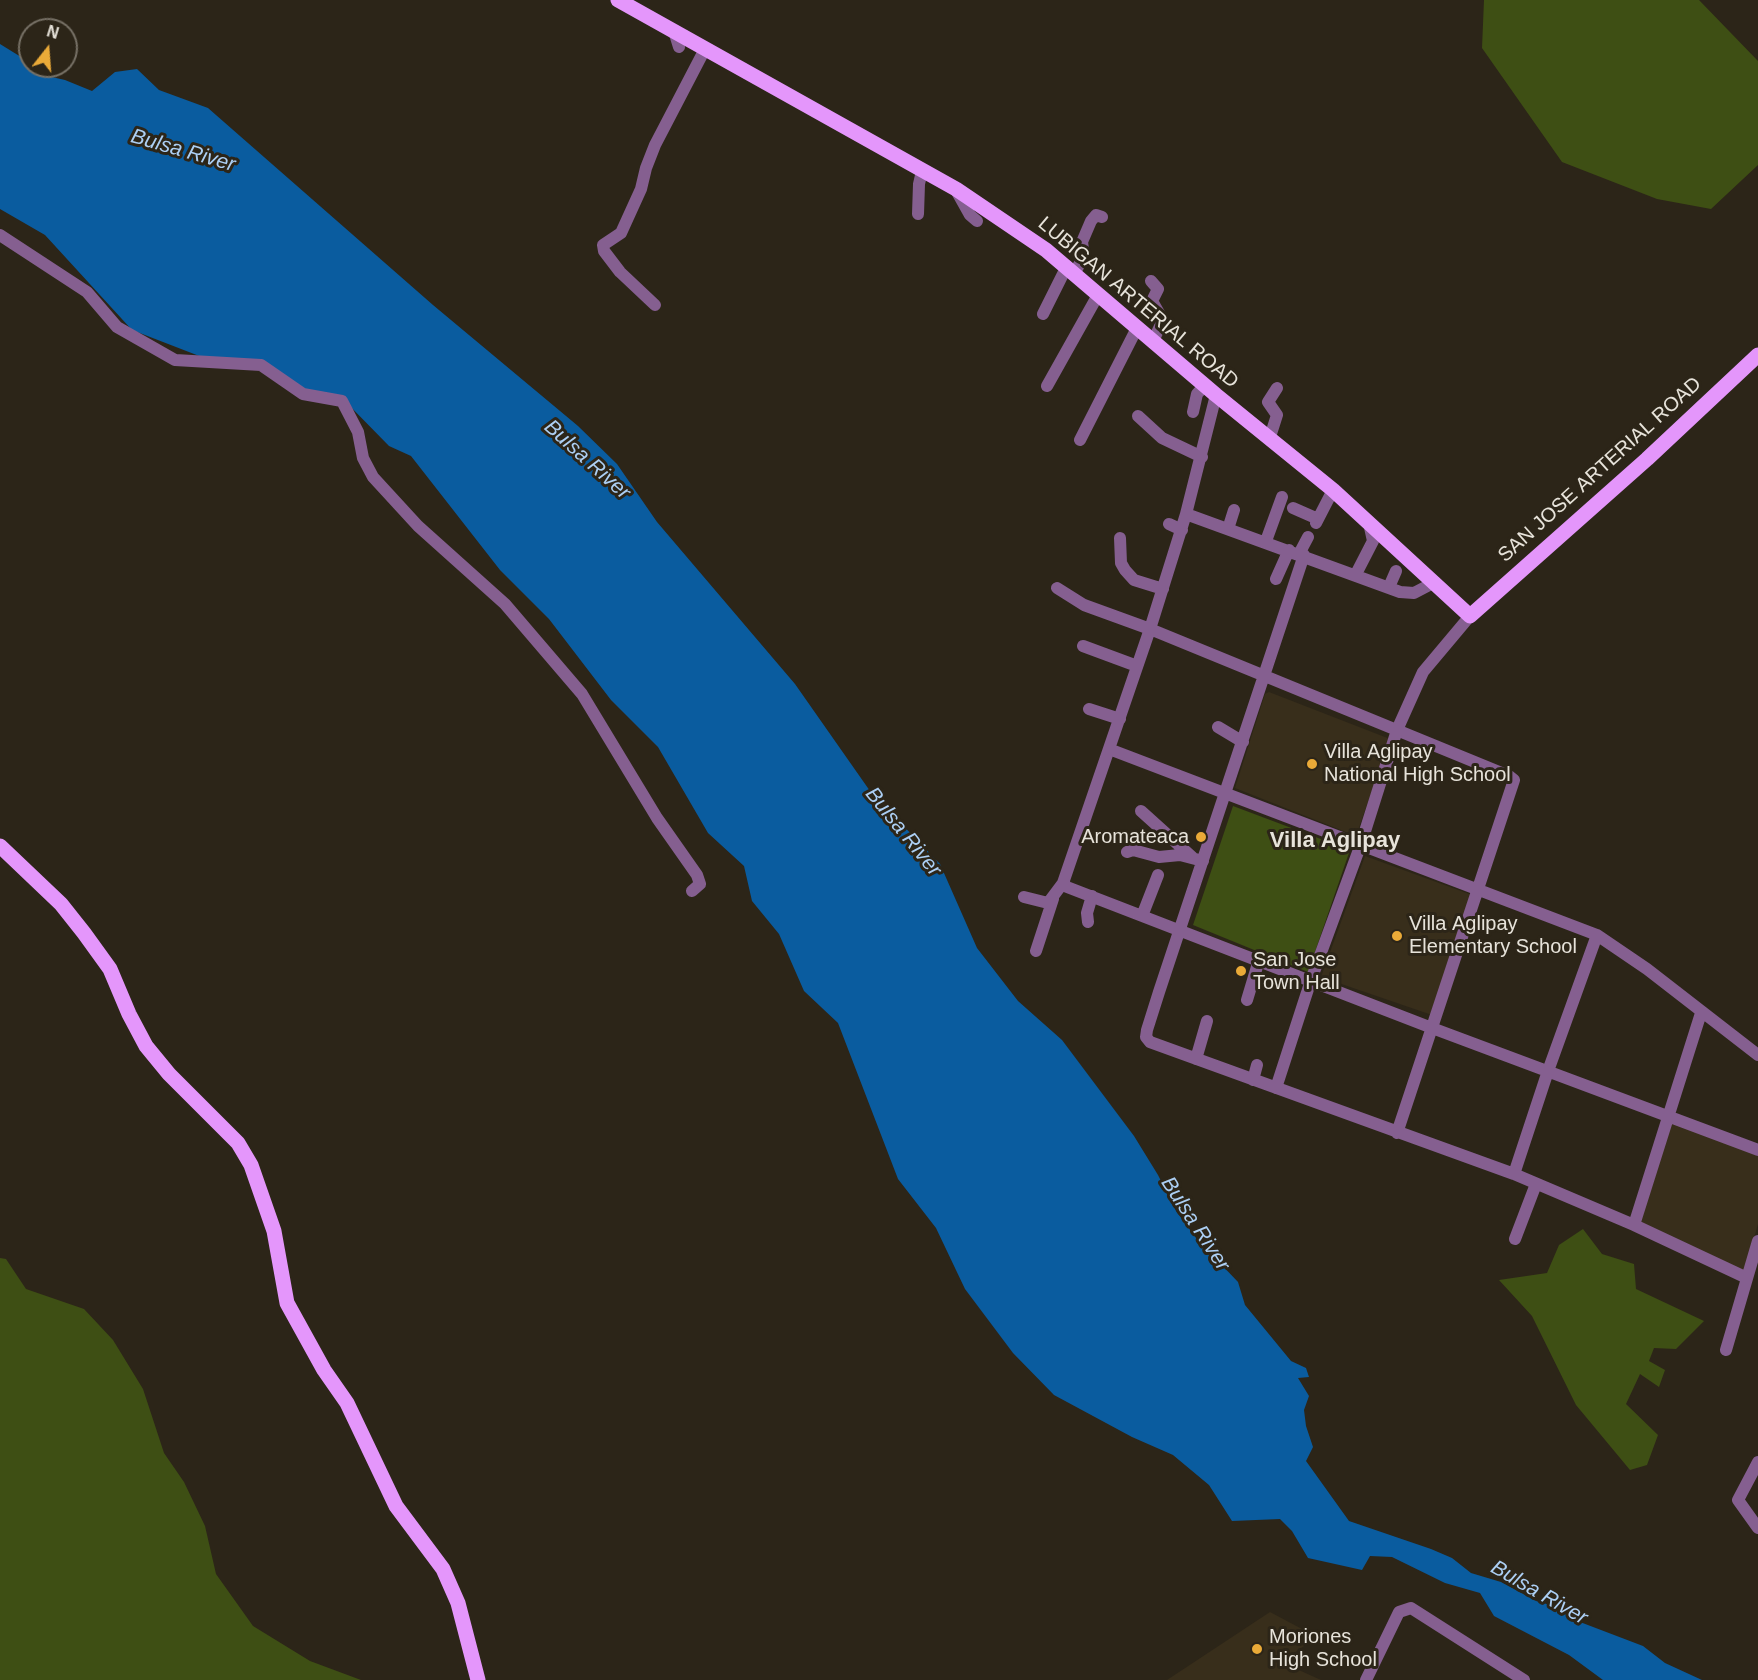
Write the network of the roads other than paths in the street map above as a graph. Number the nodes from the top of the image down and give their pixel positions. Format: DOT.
graph roads {
  1 [pos="618,0"];
  2 [pos="674,31"];
  3 [pos="679,47"];
  4 [pos="705,49"];
  5 [pos="922,171"];
  6 [pos="956,189"];
  7 [pos="918,214"];
  8 [pos="1102,217"];
  9 [pos="978,221"];
  10 [pos="0,235"];
  11 [pos="1071,269"];
  12 [pos="1151,280"];
  13 [pos="1098,295"];
  14 [pos="655,305"];
  15 [pos="1043,314"];
  16 [pos="1137,328"];
  17 [pos="1153,341"];
  18 [pos="1758,355"];
  19 [pos="1047,386"];
  20 [pos="1277,388"];
  21 [pos="1210,390"];
  22 [pos="1193,412"];
  23 [pos="1138,416"];
  24 [pos="1270,437"];
  25 [pos="1080,440"];
  26 [pos="1202,457"];
  27 [pos="1333,490"];
  28 [pos="1282,497"];
  29 [pos="1293,508"];
  30 [pos="1234,510"];
  31 [pos="1186,514"];
  32 [pos="1369,523"];
  33 [pos="1169,524"];
  34 [pos="1228,529"];
  35 [pos="1182,530"];
  36 [pos="1308,537"];
  37 [pos="1120,538"];
  38 [pos="1266,541"];
  39 [pos="1298,553"];
  40 [pos="1396,571"];
  41 [pos="1356,574"];
  42 [pos="1276,579"];
  43 [pos="1435,582"];
  44 [pos="1389,587"];
  45 [pos="1057,588"];
  46 [pos="1162,589"];
  47 [pos="1470,616"];
  48 [pos="1150,629"];
  49 [pos="1083,646"];
  50 [pos="1137,666"];
  51 [pos="1265,677"];
  52 [pos="1089,709"];
  53 [pos="1119,719"];
  54 [pos="1218,727"];
  55 [pos="1397,730"];
  56 [pos="1243,742"];
  57 [pos="1109,749"];
  58 [pos="1226,792"];
  59 [pos="1141,811"];
  60 [pos="1361,844"];
  61 [pos="0,846"];
  62 [pos="1127,852"];
  63 [pos="1198,859"];
  64 [pos="1158,875"];
  65 [pos="1063,883"];
  66 [pos="692,891"];
  67 [pos="1478,891"];
  68 [pos="1092,896"];
  69 [pos="1023,897"];
  70 [pos="1053,899"];
  71 [pos="1142,916"];
  72 [pos="1088,922"];
  73 [pos="1180,930"];
  74 [pos="1597,935"];
  75 [pos="1036,951"];
  76 [pos="1259,960"];
  77 [pos="1311,980"];
  78 [pos="1247,1000"];
  79 [pos="1701,1013"];
  80 [pos="1207,1021"];
  81 [pos="1432,1029"];
  82 [pos="1758,1055"];
  83 [pos="1196,1059"];
  84 [pos="1257,1065"];
  85 [pos="1548,1071"];
  86 [pos="1253,1080"];
  87 [pos="1276,1088"];
  88 [pos="1668,1116"];
  89 [pos="1397,1133"];
  90 [pos="1758,1150"];
  91 [pos="1514,1174"];
  92 [pos="1536,1184"];
  93 [pos="1634,1225"];
  94 [pos="1515,1239"];
  95 [pos="1758,1241"];
  96 [pos="1747,1278"];
  97 [pos="1726,1350"];
  98 [pos="1758,1462"];
  99 [pos="1758,1528"];
  100 [pos="478,1680"];
  101 [pos="1366,1680"];
  102 [pos="1524,1680"];
  1 -- 2 [label="main road, LUBIGAN ARTERIAL ROAD"];
  2 -- 3 [label="street"];
  2 -- 4 [label="main road, LUBIGAN ARTERIAL ROAD"];
  4 -- 5 [label="main road, LUBIGAN ARTERIAL ROAD"];
  4 -- 14 [label="street"];
  5 -- 6 [label="main road, LUBIGAN ARTERIAL ROAD"];
  5 -- 7 [label="street"];
  6 -- 9 [label="street"];
  6 -- 11 [label="main road, LUBIGAN ARTERIAL ROAD"];
  8 -- 11 [label="street"];
  10 -- 66 [label="street"];
  11 -- 13 [label="main road, LUBIGAN ARTERIAL ROAD"];
  11 -- 15 [label="street"];
  12 -- 17 [label="street"];
  13 -- 16 [label="main road, LUBIGAN ARTERIAL ROAD"];
  13 -- 19 [label="street"];
  16 -- 17 [label="main road, LUBIGAN ARTERIAL ROAD"];
  16 -- 25 [label="street"];
  17 -- 21 [label="main road, LUBIGAN ARTERIAL ROAD"];
  18 -- 47 [label="main road, SAN JOSE ARTERIAL ROAD"];
  20 -- 24 [label="street"];
  21 -- 22 [label="street"];
  21 -- 24 [label="main road, LUBIGAN ARTERIAL ROAD"];
  21 -- 26 [label="street"];
  23 -- 26 [label="street"];
  24 -- 27 [label="main road, LUBIGAN ARTERIAL ROAD"];
  26 -- 31 [label="street"];
  27 -- 29 [label="street"];
  27 -- 32 [label="main road, LUBIGAN ARTERIAL ROAD"];
  28 -- 38 [label="street"];
  30 -- 34 [label="street"];
  31 -- 34 [label="street"];
  31 -- 35 [label="street"];
  32 -- 41 [label="street"];
  32 -- 43 [label="main road, LUBIGAN ARTERIAL ROAD"];
  33 -- 35 [label="street"];
  34 -- 38 [label="street"];
  35 -- 46 [label="street"];
  36 -- 39 [label="street"];
  37 -- 46 [label="street"];
  38 -- 39 [label="street"];
  39 -- 41 [label="street"];
  39 -- 42 [label="street"];
  39 -- 51 [label="street"];
  40 -- 44 [label="street"];
  41 -- 44 [label="street"];
  43 -- 44 [label="street"];
  43 -- 47 [label="main road, LUBIGAN ARTERIAL ROAD"];
  45 -- 48 [label="street"];
  46 -- 48 [label="street"];
  47 -- 55 [label="street"];
  48 -- 50 [label="street"];
  48 -- 51 [label="street"];
  49 -- 50 [label="street"];
  50 -- 53 [label="street"];
  51 -- 55 [label="street"];
  51 -- 56 [label="street"];
  52 -- 53 [label="street"];
  53 -- 57 [label="street"];
  54 -- 56 [label="street"];
  55 -- 60 [label="street"];
  55 -- 67 [label="street"];
  56 -- 58 [label="street"];
  57 -- 58 [label="street"];
  57 -- 65 [label="street"];
  58 -- 60 [label="street"];
  58 -- 63 [label="street"];
  59 -- 63 [label="street"];
  60 -- 67 [label="street"];
  60 -- 77 [label="street"];
  61 -- 100 [label="main road"];
  62 -- 63 [label="street"];
  63 -- 73 [label="street"];
  64 -- 71 [label="street"];
  65 -- 68 [label="street"];
  65 -- 70 [label="street"];
  67 -- 74 [label="street"];
  67 -- 81 [label="street"];
  68 -- 71 [label="street"];
  68 -- 72 [label="street"];
  69 -- 70 [label="street"];
  70 -- 75 [label="street"];
  71 -- 73 [label="street"];
  73 -- 76 [label="street"];
  73 -- 83 [label="street"];
  74 -- 79 [label="street"];
  74 -- 85 [label="street"];
  76 -- 77 [label="street"];
  76 -- 78 [label="street"];
  77 -- 81 [label="street"];
  77 -- 87 [label="street"];
  79 -- 82 [label="street"];
  79 -- 88 [label="street"];
  80 -- 83 [label="street"];
  81 -- 85 [label="street"];
  81 -- 89 [label="street"];
  83 -- 86 [label="street"];
  84 -- 86 [label="street"];
  85 -- 88 [label="street"];
  85 -- 91 [label="street"];
  86 -- 87 [label="street"];
  87 -- 89 [label="street"];
  88 -- 90 [label="street"];
  88 -- 93 [label="street"];
  89 -- 91 [label="street"];
  91 -- 92 [label="street"];
  92 -- 93 [label="street"];
  92 -- 94 [label="street"];
  93 -- 96 [label="street"];
  95 -- 96 [label="street"];
  96 -- 97 [label="street"];
  98 -- 99 [label="street"];
  101 -- 102 [label="street"];
}
